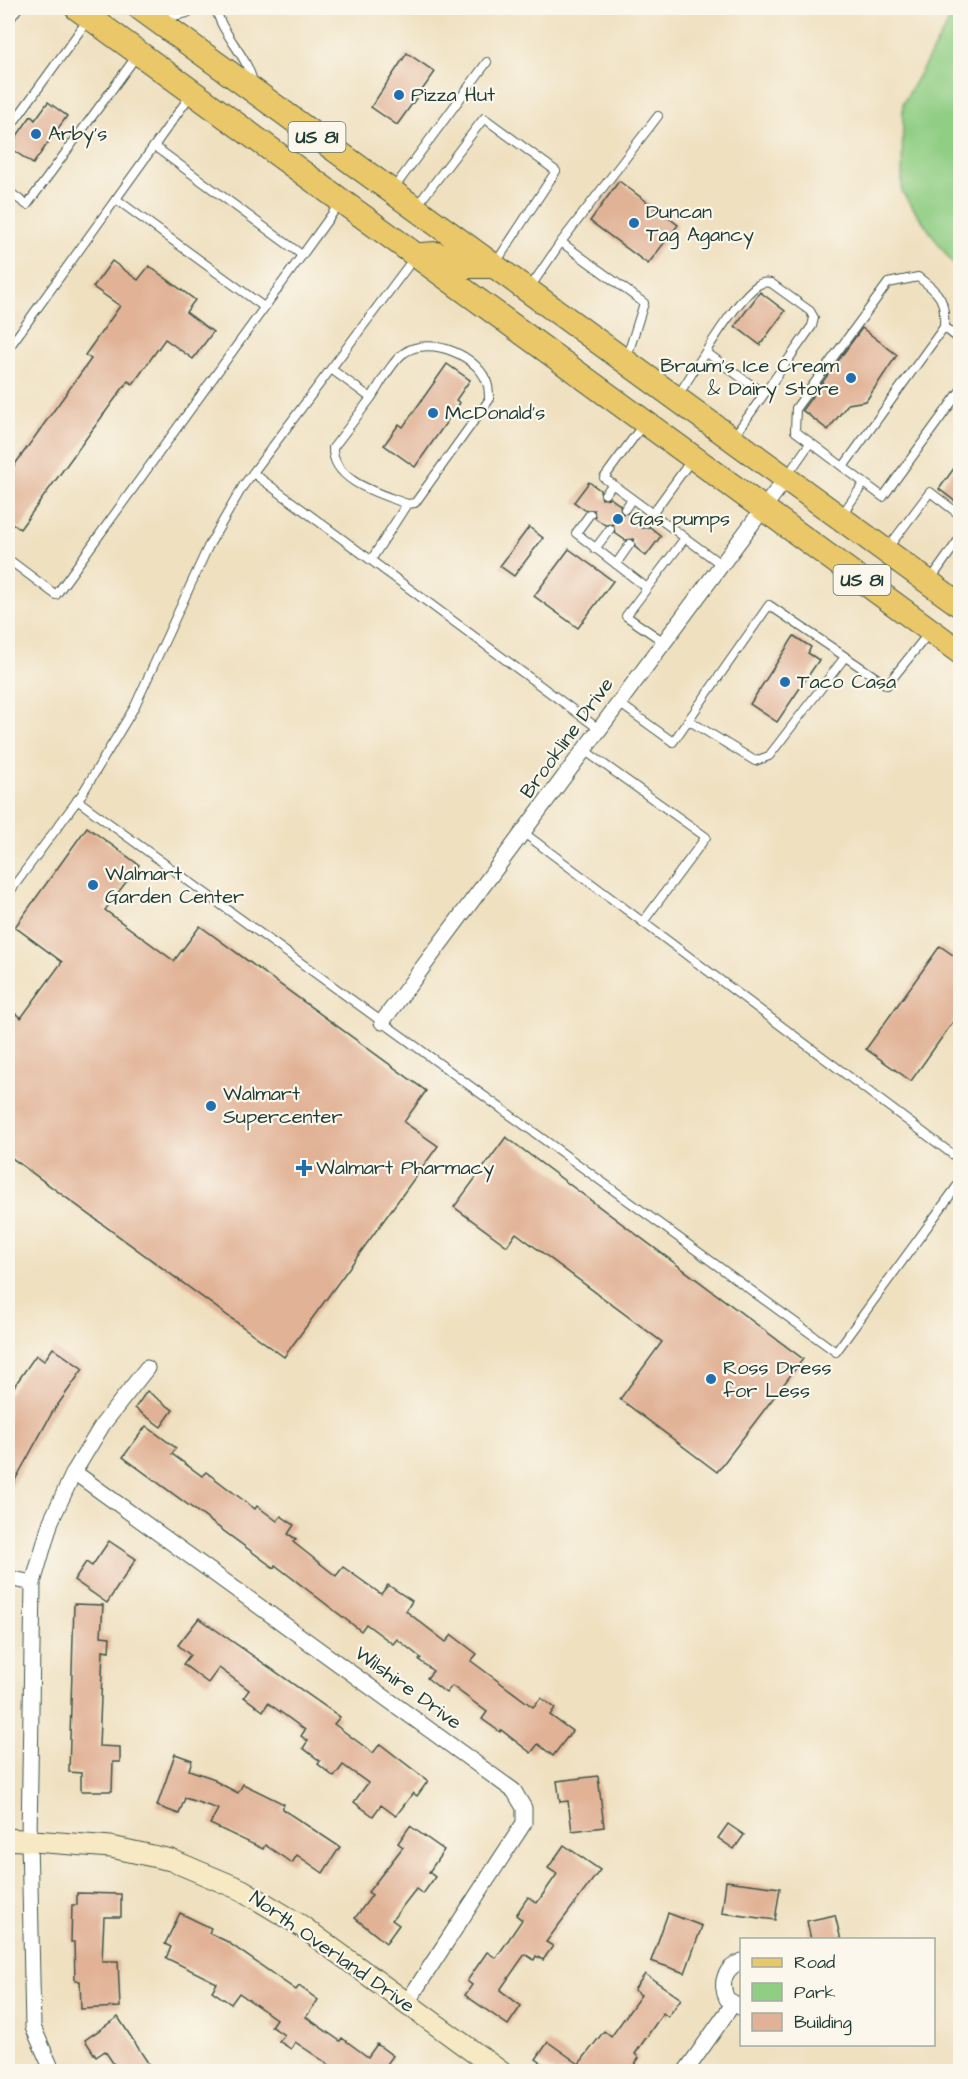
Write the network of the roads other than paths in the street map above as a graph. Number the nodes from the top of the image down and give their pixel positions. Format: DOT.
graph roads {
  1 [pos="18,8"];
  2 [pos="196,8"];
  3 [pos="216,8"];
  4 [pos="144,10"];
  5 [pos="83,12"];
  6 [pos="8,22"];
  7 [pos="139,53"];
  8 [pos="488,62"];
  9 [pos="193,92"];
  10 [pos="256,92"];
  11 [pos="658,116"];
  12 [pos="8,130"];
  13 [pos="154,146"];
  14 [pos="8,191"];
  15 [pos="392,191"];
  16 [pos="116,199"];
  17 [pos="341,201"];
  18 [pos="415,208"];
  19 [pos="561,242"];
  20 [pos="302,255"];
  21 [pos="416,255"];
  22 [pos="494,266"];
  23 [pos="528,291"];
  24 [pos="264,307"];
  25 [pos="944,327"];
  26 [pos="960,340"];
  27 [pos="8,350"];
  28 [pos="707,353"];
  29 [pos="626,362"];
  30 [pos="330,369"];
  31 [pos="960,391"];
  32 [pos="764,394"];
  33 [pos="371,398"];
  34 [pos="677,398"];
  35 [pos="645,422"];
  36 [pos="732,439"];
  37 [pos="810,443"];
  38 [pos="693,458"];
  39 [pos="843,467"];
  40 [pos="253,473"];
  41 [pos="786,478"];
  42 [pos="864,483"];
  43 [pos="613,484"];
  44 [pos="605,494"];
  45 [pos="632,499"];
  46 [pos="407,504"];
  47 [pos="625,509"];
  48 [pos="764,509"];
  49 [pos="590,514"];
  50 [pos="652,514"];
  51 [pos="960,515"];
  52 [pos="840,517"];
  53 [pos="645,524"];
  54 [pos="610,529"];
  55 [pos="685,538"];
  56 [pos="960,538"];
  57 [pos="630,544"];
  58 [pos="596,549"];
  59 [pos="886,550"];
  60 [pos="8,559"];
  61 [pos="371,560"];
  62 [pos="616,564"];
  63 [pos="722,565"];
  64 [pos="928,582"];
  65 [pos="647,588"];
  66 [pos="960,605"];
  67 [pos="930,630"];
  68 [pos="664,642"];
  69 [pos="960,652"];
  70 [pos="845,657"];
  71 [pos="618,703"];
  72 [pos="688,720"];
  73 [pos="599,729"];
  74 [pos="584,750"];
  75 [pos="77,800"];
  76 [pos="524,833"];
  77 [pos="8,894"];
  78 [pos="643,922"];
  79 [pos="382,1022"];
  80 [pos="960,1160"];
  81 [pos="960,1182"];
  82 [pos="147,1368"];
  83 [pos="74,1472"];
  84 [pos="8,1578"];
  85 [pos="33,1583"];
  86 [pos="29,1838"];
  87 [pos="8,1839"];
  88 [pos="740,1962"];
  89 [pos="406,2004"];
  90 [pos="737,2006"];
  91 [pos="53,2072"];
  92 [pos="501,2072"];
  93 [pos="684,2072"];
  1 -- 6 [label="lane"];
  2 -- 4 [label="lane"];
  3 -- 10 [label="lane"];
  4 -- 10 [label="main road, US 81"];
  5 -- 7 [label="main road, US 81"];
  5 -- 12 [label="lane"];
  7 -- 9 [label="main road, US 81"];
  7 -- 14 [label="lane"];
  8 -- 15 [label="lane"];
  9 -- 13 [label="lane"];
  9 -- 17 [label="main road, US 81"];
  10 -- 15 [label="main road, US 81"];
  11 -- 19 [label="lane"];
  13 -- 16 [label="lane"];
  13 -- 20 [label="lane"];
  15 -- 18 [label="main road, US 81"];
  16 -- 24 [label="lane"];
  16 -- 27 [label="lane"];
  17 -- 20 [label="lane"];
  17 -- 21 [label="main road, US 81"];
  18 -- 22 [label="main road, US 81"];
  18 -- 22 [label="lane"];
  19 -- 23 [label="lane"];
  19 -- 29 [label="lane"];
  20 -- 24 [label="lane"];
  21 -- 22 [label="main road"];
  21 -- 30 [label="lane"];
  21 -- 35 [label="main road, US 81"];
  22 -- 23 [label="main road, US 81"];
  23 -- 29 [label="main road, US 81"];
  24 -- 60 [label="lane"];
  25 -- 26 [label="lane"];
  25 -- 37 [label="lane"];
  25 -- 39 [label="lane"];
  28 -- 32 [label="lane"];
  28 -- 32 [label="lane"];
  28 -- 34 [label="lane"];
  29 -- 34 [label="main road, US 81"];
  30 -- 33 [label="lane"];
  30 -- 40 [label="lane"];
  31 -- 42 [label="lane"];
  32 -- 36 [label="lane"];
  33 -- 46 [label="lane"];
  33 -- 46 [label="lane"];
  34 -- 36 [label="main road, US 81"];
  35 -- 38 [label="main road, US 81"];
  35 -- 43 [label="lane"];
  36 -- 41 [label="main road, US 81"];
  37 -- 39 [label="lane"];
  37 -- 41 [label="lane"];
  38 -- 48 [label="main road, US 81"];
  38 -- 50 [label="lane"];
  39 -- 42 [label="lane"];
  40 -- 61 [label="lane"];
  40 -- 75 [label="lane"];
  41 -- 48 [label="street, Brookline Drive"];
  41 -- 52 [label="main road, US 81"];
  42 -- 52 [label="lane"];
  43 -- 44 [label="lane"];
  43 -- 45 [label="lane"];
  45 -- 47 [label="lane"];
  45 -- 50 [label="lane"];
  46 -- 61 [label="lane"];
  48 -- 63 [label="street, Brookline Drive"];
  48 -- 67 [label="main road, US 81"];
  49 -- 58 [label="lane"];
  50 -- 53 [label="lane"];
  50 -- 55 [label="lane"];
  51 -- 59 [label="lane"];
  52 -- 59 [label="main road, US 81"];
  54 -- 58 [label="lane"];
  55 -- 63 [label="lane"];
  55 -- 65 [label="lane"];
  56 -- 64 [label="lane"];
  57 -- 62 [label="lane"];
  58 -- 62 [label="lane"];
  59 -- 64 [label="main road, US 81"];
  61 -- 73 [label="lane"];
  62 -- 65 [label="lane"];
  63 -- 68 [label="street, Brookline Drive"];
  64 -- 66 [label="main road, US 81"];
  65 -- 68 [label="lane"];
  67 -- 69 [label="main road, US 81"];
  67 -- 70 [label="lane"];
  68 -- 71 [label="street, Brookline Drive"];
  70 -- 72 [label="lane"];
  70 -- 72 [label="lane"];
  71 -- 72 [label="lane"];
  71 -- 73 [label="street, Brookline Drive"];
  73 -- 74 [label="street, Brookline Drive"];
  74 -- 76 [label="street, Brookline Drive"];
  74 -- 78 [label="lane"];
  75 -- 77 [label="lane"];
  75 -- 79 [label="lane"];
  76 -- 78 [label="lane"];
  76 -- 79 [label="street, Brookline Drive"];
  78 -- 80 [label="lane"];
  79 -- 81 [label="lane"];
  82 -- 83 [label="street"];
  83 -- 85 [label="street"];
  83 -- 89 [label="street, Wilshire Drive"];
  84 -- 85 [label="street"];
  85 -- 86 [label="street"];
  86 -- 87 [label="street, North Overland Drive"];
  86 -- 89 [label="street, North Overland Drive"];
  86 -- 91 [label="street"];
  88 -- 90 [label="street"];
  89 -- 92 [label="street, North Overland Drive"];
  90 -- 93 [label="street"];
}
